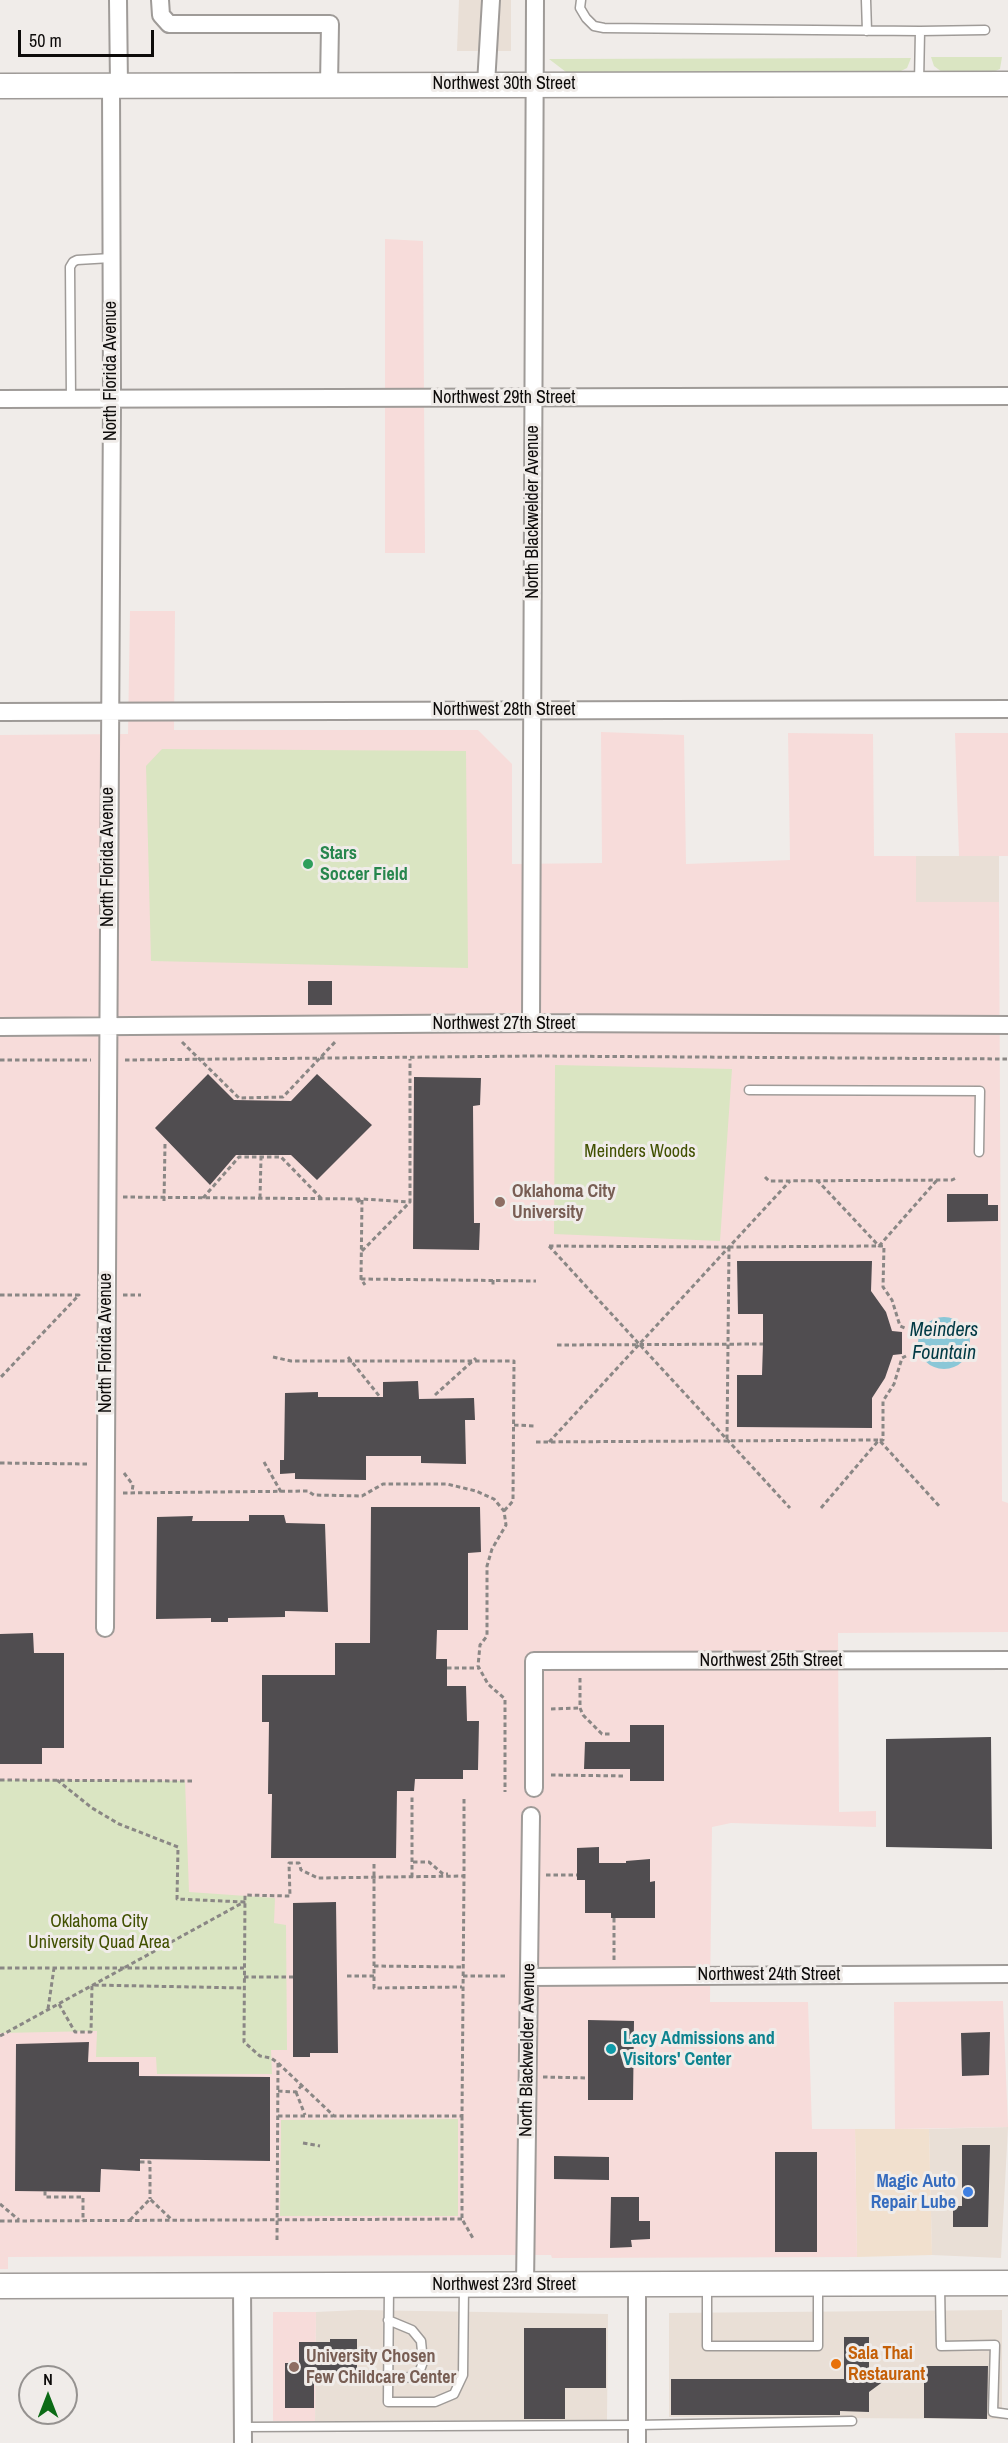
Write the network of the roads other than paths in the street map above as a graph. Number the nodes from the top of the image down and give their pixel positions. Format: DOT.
graph roads {
  1 [pos="118,0"];
  2 [pos="160,0"];
  3 [pos="491,0"];
  4 [pos="535,0"];
  5 [pos="580,0"];
  6 [pos="866,0"];
  7 [pos="985,30"];
  8 [pos="867,31"];
  9 [pos="920,31"];
  10 [pos="486,84"];
  11 [pos="535,84"];
  12 [pos="919,84"];
  13 [pos="1008,84"];
  14 [pos="329,85"];
  15 [pos="0,86"];
  16 [pos="115,86"];
  17 [pos="111,258"];
  18 [pos="1008,396"];
  19 [pos="533,397"];
  20 [pos="0,399"];
  21 [pos="71,399"];
  22 [pos="111,399"];
  23 [pos="1008,709"];
  24 [pos="532,710"];
  25 [pos="109,711"];
  26 [pos="0,712"];
  27 [pos="531,1023"];
  28 [pos="1008,1025"];
  29 [pos="108,1026"];
  30 [pos="0,1027"];
  31 [pos="749,1090"];
  32 [pos="979,1152"];
  33 [pos="105,1628"];
  34 [pos="1008,1660"];
  35 [pos="534,1782"];
  36 [pos="531,1816"];
  37 [pos="1008,1974"];
  38 [pos="530,1977"];
  39 [pos="818,2283"];
  40 [pos="940,2283"];
  41 [pos="1008,2283"];
  42 [pos="637,2284"];
  43 [pos="707,2284"];
  44 [pos="389,2285"];
  45 [pos="464,2285"];
  46 [pos="525,2285"];
  47 [pos="0,2286"];
  48 [pos="242,2286"];
  49 [pos="388,2320"];
  50 [pos="388,2380"];
  51 [pos="1008,2414"];
  52 [pos="852,2421"];
  53 [pos="637,2425"];
  54 [pos="243,2435"];
  55 [pos="637,2443"];
  1 -- 16 [label="street, North Florida Avenue"];
  2 -- 14 [label="street"];
  3 -- 10 [label="street"];
  4 -- 11 [label="street, North Blackwelder Avenue"];
  5 -- 8 [label="lane"];
  6 -- 8 [label="lane"];
  7 -- 9 [label="lane"];
  8 -- 9 [label="lane"];
  9 -- 12 [label="lane"];
  10 -- 11 [label="main road, Northwest 30th Street"];
  10 -- 14 [label="main road, Northwest 30th Street"];
  11 -- 12 [label="main road, Northwest 30th Street"];
  11 -- 19 [label="street, North Blackwelder Avenue"];
  12 -- 13 [label="main road, Northwest 30th Street"];
  14 -- 16 [label="main road, Northwest 30th Street"];
  15 -- 16 [label="main road, Northwest 30th Street"];
  16 -- 17 [label="street, North Florida Avenue"];
  17 -- 21 [label="lane"];
  17 -- 22 [label="street, North Florida Avenue"];
  18 -- 19 [label="street, Northwest 29th Street"];
  19 -- 22 [label="street, Northwest 29th Street"];
  19 -- 24 [label="street, North Blackwelder Avenue"];
  20 -- 21 [label="street, Northwest 29th Street"];
  21 -- 22 [label="street, Northwest 29th Street"];
  22 -- 25 [label="street, North Florida Avenue"];
  23 -- 24 [label="street, Northwest 28th Street"];
  24 -- 25 [label="street, Northwest 28th Street"];
  24 -- 27 [label="street, North Blackwelder Avenue"];
  25 -- 26 [label="street, Northwest 28th Street"];
  25 -- 29 [label="street, North Florida Avenue"];
  27 -- 28 [label="street, Northwest 27th Street"];
  27 -- 29 [label="street, Northwest 27th Street"];
  29 -- 30 [label="street, Northwest 27th Street"];
  29 -- 33 [label="street, North Florida Avenue"];
  31 -- 32 [label="lane"];
  34 -- 35 [label="street, Northwest 25th Street"];
  36 -- 38 [label="street, North Blackwelder Avenue"];
  37 -- 38 [label="street, Northwest 24th Street"];
  38 -- 46 [label="street, North Blackwelder Avenue"];
  39 -- 40 [label="main road, Northwest 23rd Street"];
  39 -- 43 [label="main road, Northwest 23rd Street"];
  39 -- 43 [label="lane"];
  40 -- 41 [label="main road, Northwest 23rd Street"];
  40 -- 51 [label="lane"];
  42 -- 43 [label="main road, Northwest 23rd Street"];
  42 -- 46 [label="main road, Northwest 23rd Street"];
  42 -- 53 [label="street"];
  44 -- 45 [label="main road, Northwest 23rd Street"];
  44 -- 48 [label="main road, Northwest 23rd Street"];
  44 -- 49 [label="lane"];
  45 -- 46 [label="main road, Northwest 23rd Street"];
  45 -- 50 [label="lane"];
  47 -- 48 [label="main road, Northwest 23rd Street"];
  48 -- 54 [label="street"];
  49 -- 50 [label="lane"];
  49 -- 50 [label="lane"];
  52 -- 53 [label="lane"];
  53 -- 54 [label="lane"];
  53 -- 55 [label="street"];
}
